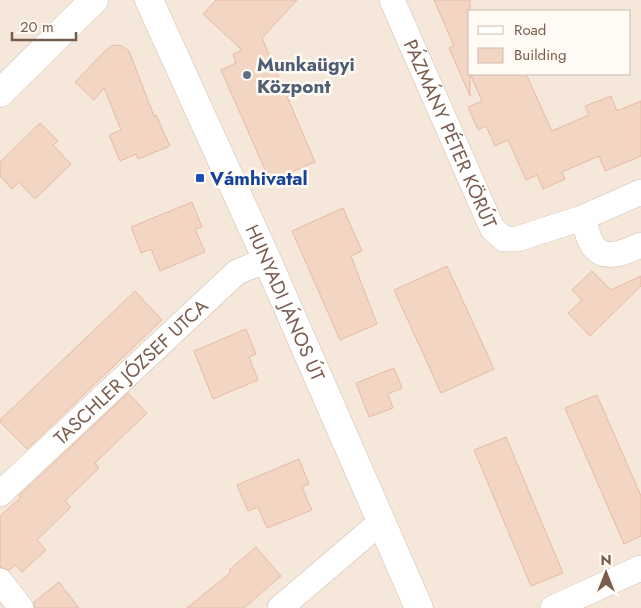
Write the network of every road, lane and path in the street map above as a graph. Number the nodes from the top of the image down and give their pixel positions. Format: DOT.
graph roads {
  1 [pos="94,0"];
  2 [pos="149,0"];
  3 [pos="392,0"];
  4 [pos="0,93"];
  5 [pos="641,192"];
  6 [pos="582,218"];
  7 [pos="641,245"];
  8 [pos="267,260"];
  9 [pos="0,494"];
  10 [pos="382,522"];
  11 [pos="641,569"];
  12 [pos="0,581"];
  13 [pos="21,608"];
  14 [pos="280,608"];
  15 [pos="419,608"];
  16 [pos="553,608"];
  1 -- 4 [label="street"];
  2 -- 8 [label="street, HUNYADI JÁNOS ÚT"];
  3 -- 6 [label="street, PÁZMÁNY PÉTER KÖRÚT"];
  5 -- 6 [label="street, PÁZMÁNY PÉTER KÖRÚT"];
  6 -- 7 [label="street"];
  8 -- 9 [label="street, TASCHLER JÓZSEF UTCA"];
  8 -- 10 [label="street, HUNYADI JÁNOS ÚT"];
  10 -- 14 [label="street"];
  10 -- 15 [label="street, HUNYADI JÁNOS ÚT"];
  11 -- 16 [label="street"];
  12 -- 13 [label="street"];
}
